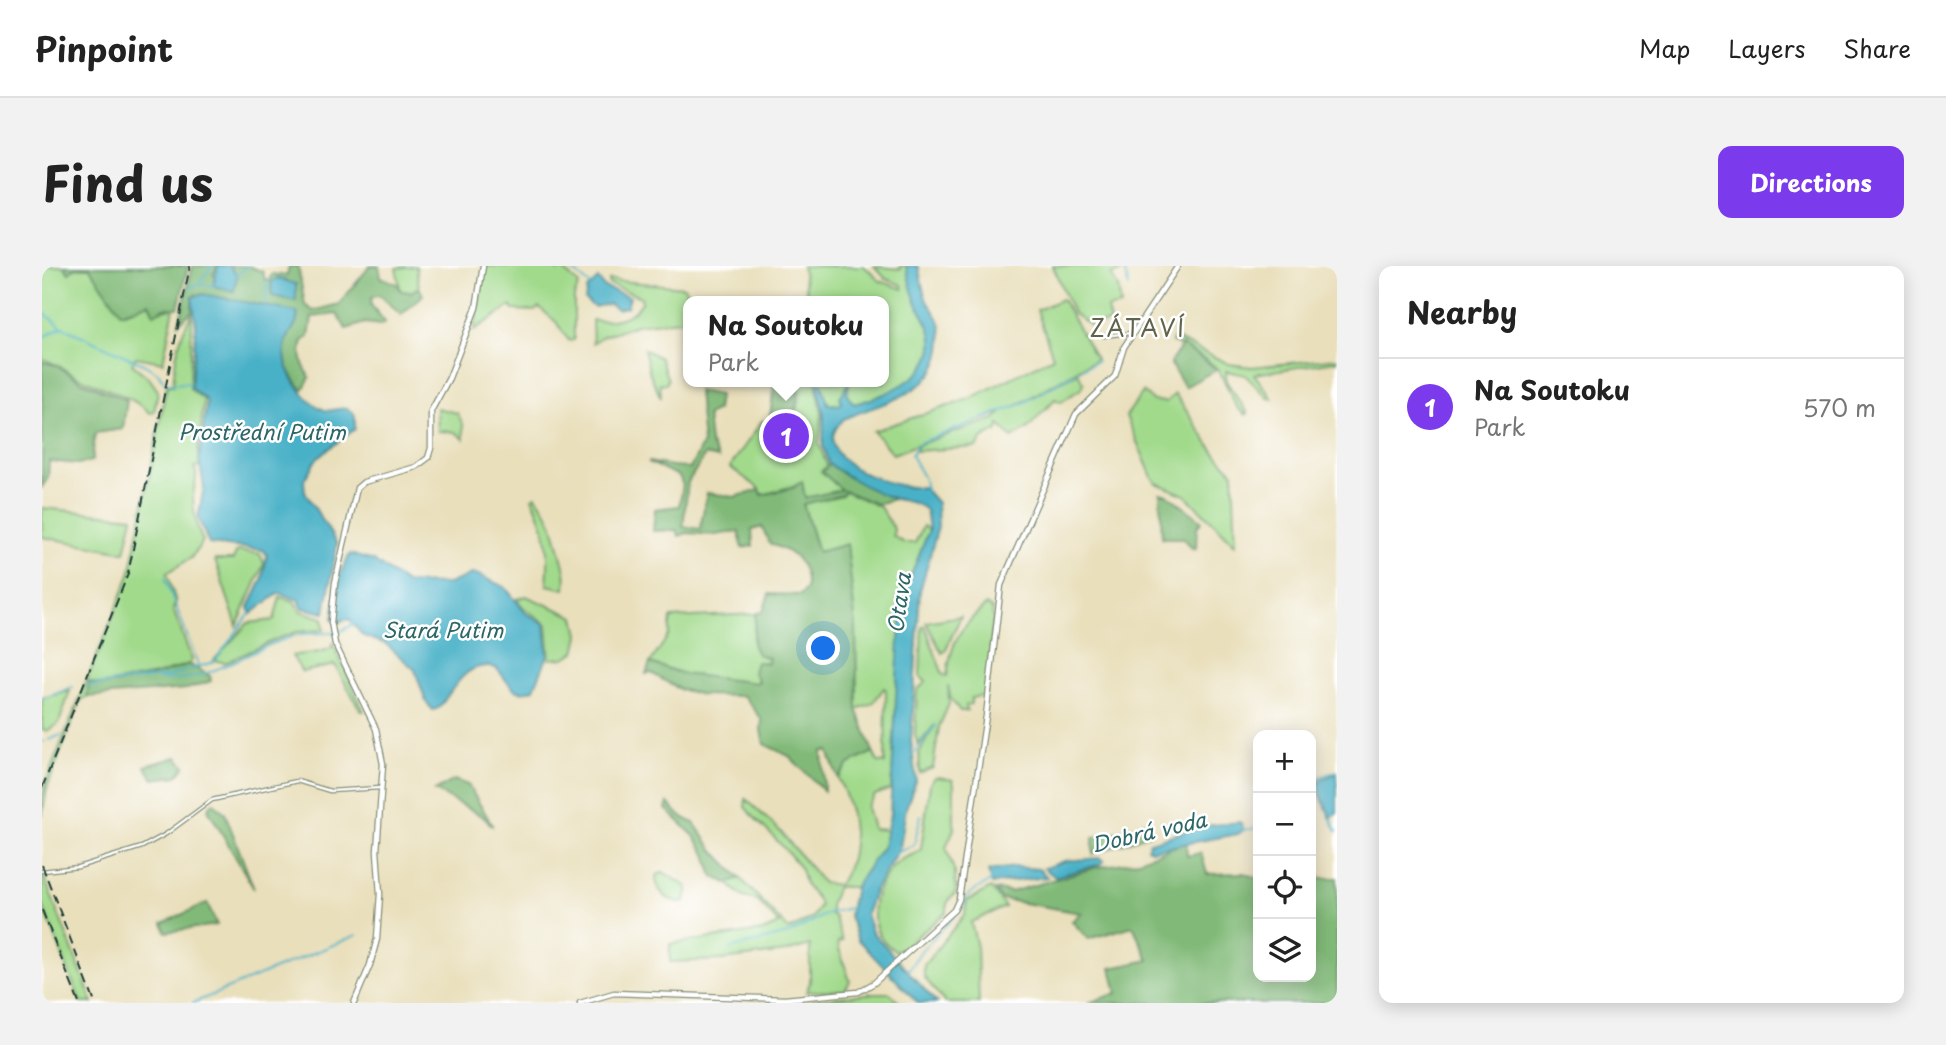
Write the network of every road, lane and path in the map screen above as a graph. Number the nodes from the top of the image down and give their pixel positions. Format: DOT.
graph roads {
  1 [pos="483,266"];
  2 [pos="1178,266"];
  3 [pos="1135,332"];
  4 [pos="1103,336"];
  5 [pos="381,788"];
  6 [pos="42,871"];
  7 [pos="810,1000"];
  8 [pos="354,1003"];
  9 [pos="580,1003"];
  1 -- 5 [label="street"];
  2 -- 3 [label="street"];
  3 -- 4 [label="street"];
  3 -- 7 [label="street"];
  5 -- 6 [label="street"];
  5 -- 8 [label="street"];
  7 -- 9 [label="street"];
}
